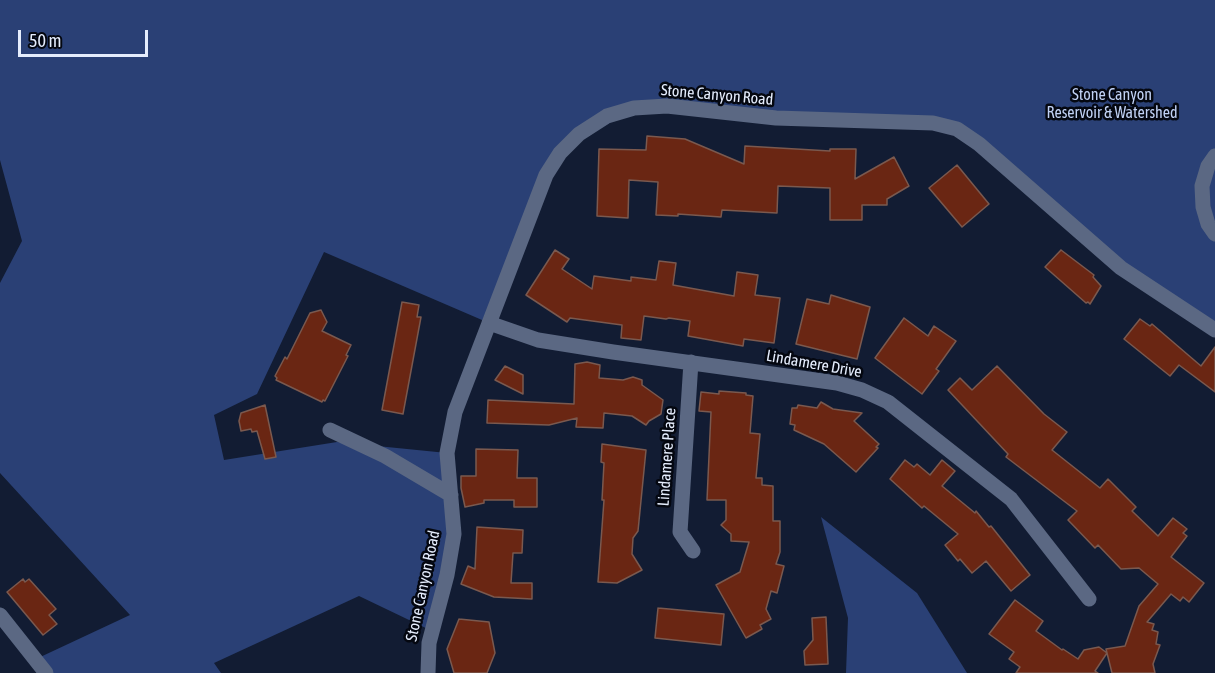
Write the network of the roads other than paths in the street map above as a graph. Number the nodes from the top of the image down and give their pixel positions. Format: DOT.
graph roads {
  1 [pos="1215,156"];
  2 [pos="1215,234"];
  3 [pos="489,323"];
  4 [pos="1215,330"];
  5 [pos="691,362"];
  6 [pos="330,430"];
  7 [pos="451,495"];
  8 [pos="693,551"];
  9 [pos="1089,599"];
  10 [pos="0,615"];
  11 [pos="46,673"];
  12 [pos="428,673"];
  1 -- 2 [label="street"];
  3 -- 4 [label="street, Stone Canyon Road"];
  3 -- 5 [label="street, Lindamere Drive"];
  3 -- 7 [label="street, Stone Canyon Road"];
  5 -- 8 [label="street, Lindamere Place"];
  5 -- 9 [label="street, Lindamere Drive"];
  6 -- 7 [label="street"];
  7 -- 12 [label="street, Stone Canyon Road"];
  10 -- 11 [label="street"];
}
